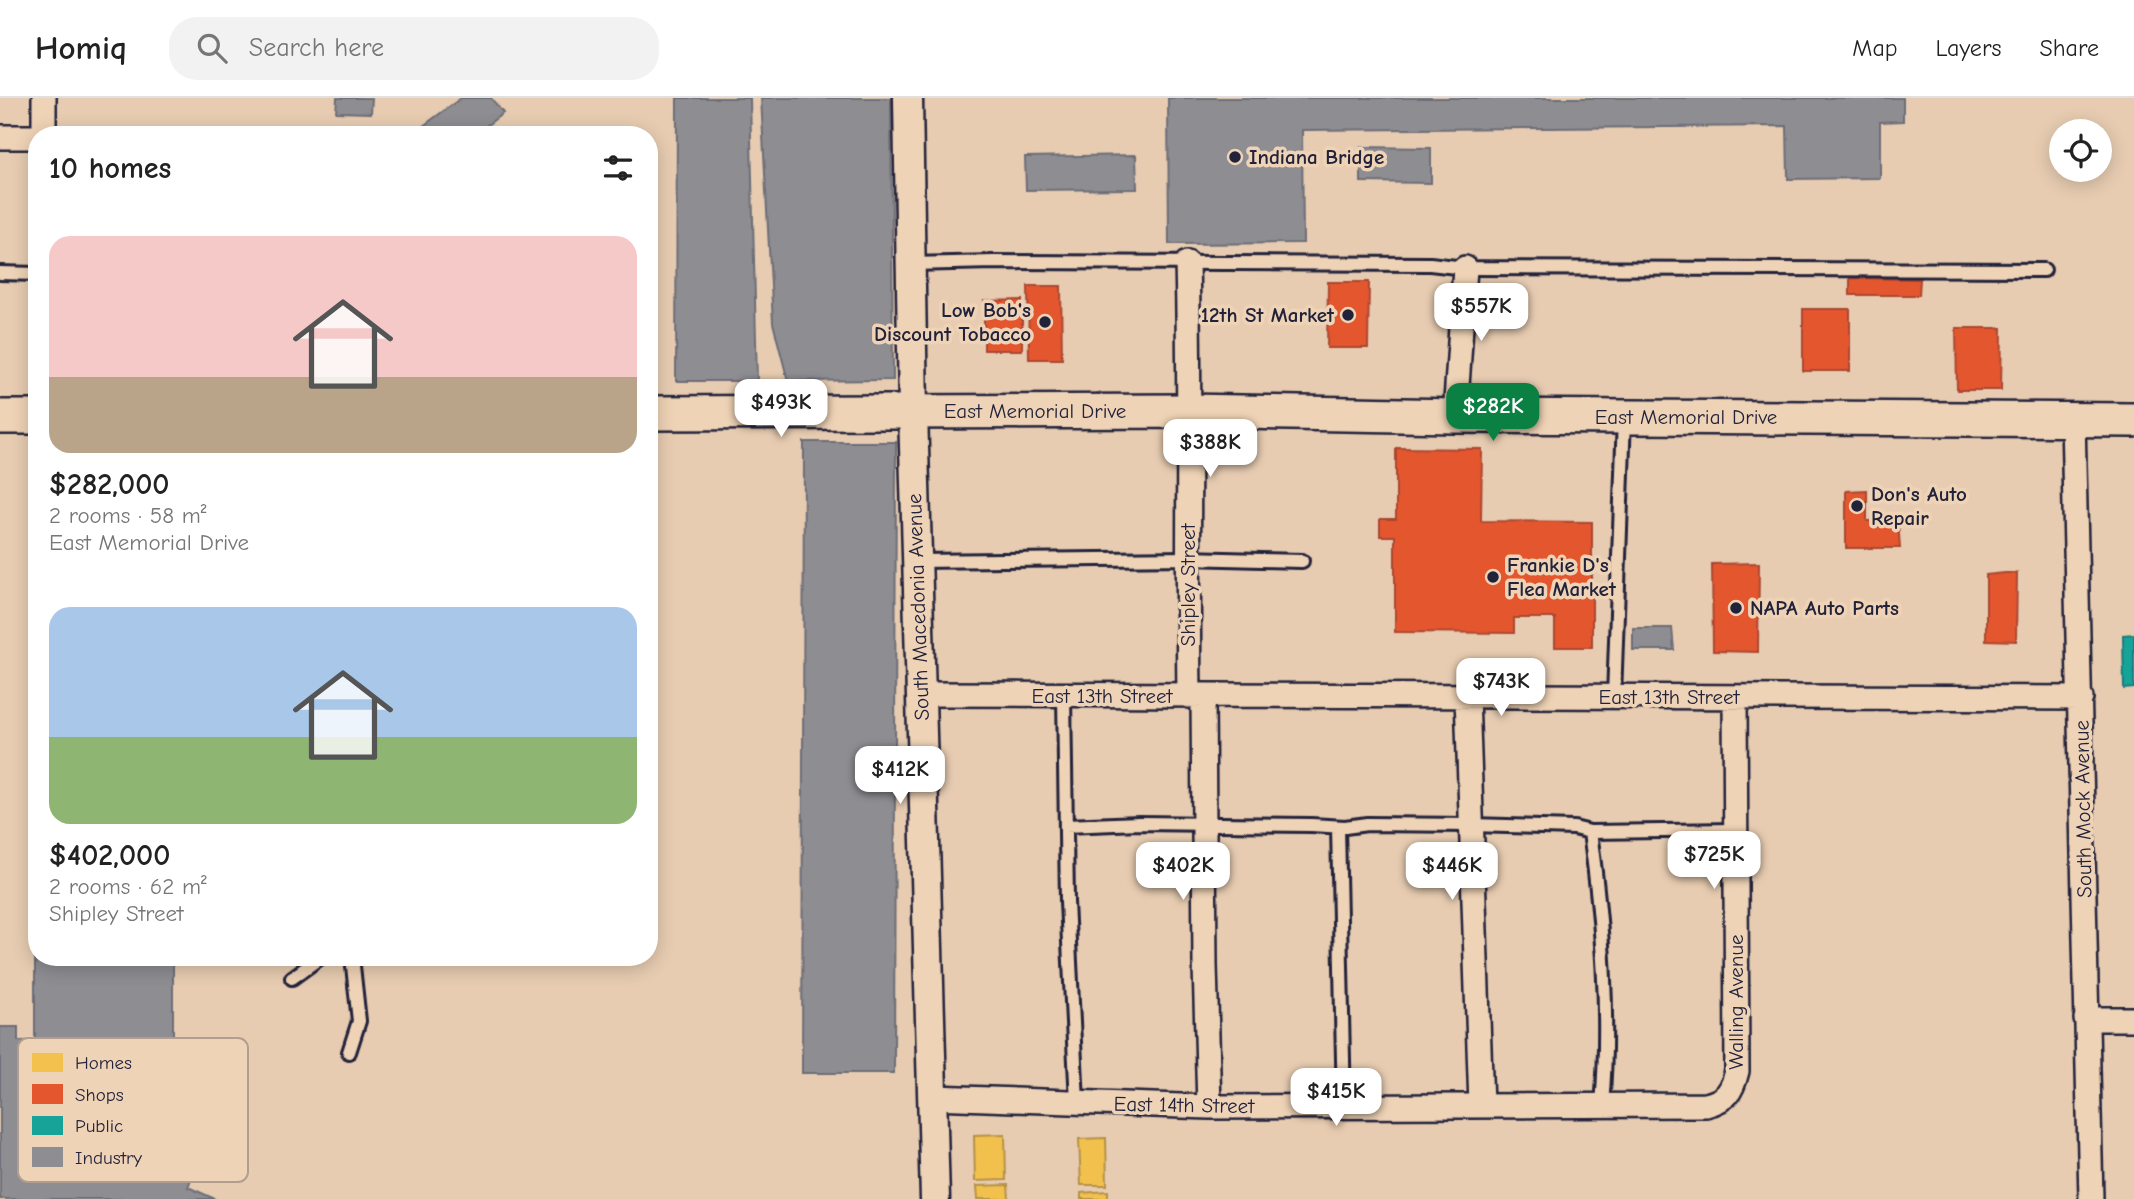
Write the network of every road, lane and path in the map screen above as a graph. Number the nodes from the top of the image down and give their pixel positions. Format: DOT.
graph roads {
  1 [pos="44,98"];
  2 [pos="908,98"];
  3 [pos="44,126"];
  4 [pos="0,137"];
  5 [pos="28,138"];
  6 [pos="1187,263"];
  7 [pos="910,264"];
  8 [pos="1465,268"];
  9 [pos="2044,270"];
  10 [pos="0,273"];
  11 [pos="28,274"];
  12 [pos="913,411"];
  13 [pos="1189,411"];
  14 [pos="658,413"];
  15 [pos="1455,416"];
  16 [pos="0,417"];
  17 [pos="1624,417"];
  18 [pos="28,418"];
  19 [pos="2073,420"];
  20 [pos="2134,420"];
  21 [pos="1188,558"];
  22 [pos="917,561"];
  23 [pos="1302,561"];
  24 [pos="921,694"];
  25 [pos="1064,695"];
  26 [pos="1196,696"];
  27 [pos="1467,696"];
  28 [pos="1614,696"];
  29 [pos="1735,697"];
  30 [pos="2081,698"];
  31 [pos="1204,824"];
  32 [pos="1471,825"];
  33 [pos="1066,826"];
  34 [pos="1338,827"];
  35 [pos="1736,830"];
  36 [pos="1590,832"];
  37 [pos="309,966"];
  38 [pos="353,966"];
  39 [pos="292,978"];
  40 [pos="2086,1019"];
  41 [pos="2134,1019"];
  42 [pos="349,1052"];
  43 [pos="1728,1096"];
  44 [pos="933,1097"];
  45 [pos="1077,1102"];
  46 [pos="1602,1105"];
  47 [pos="1344,1106"];
  48 [pos="1481,1106"];
  49 [pos="1209,1107"];
  50 [pos="935,1199"];
  51 [pos="2091,1199"];
  1 -- 3 [label="street"];
  2 -- 7 [label="street, South Macedonia Avenue"];
  4 -- 5 [label="street"];
  6 -- 7 [label="lane"];
  6 -- 8 [label="lane"];
  6 -- 13 [label="street, Shipley Street"];
  7 -- 12 [label="street, South Macedonia Avenue"];
  8 -- 9 [label="lane"];
  8 -- 15 [label="street"];
  10 -- 11 [label="lane"];
  12 -- 13 [label="main road, East Memorial Drive"];
  12 -- 14 [label="main road, East Memorial Drive"];
  12 -- 22 [label="street, South Macedonia Avenue"];
  13 -- 15 [label="main road, East Memorial Drive"];
  13 -- 21 [label="street, Shipley Street"];
  15 -- 17 [label="main road, East Memorial Drive"];
  16 -- 18 [label="main road"];
  17 -- 19 [label="main road, East Memorial Drive"];
  17 -- 28 [label="lane"];
  19 -- 20 [label="main road, East Memorial Drive"];
  19 -- 30 [label="street, South Mock Avenue"];
  21 -- 22 [label="lane"];
  21 -- 23 [label="lane"];
  21 -- 26 [label="street, Shipley Street"];
  22 -- 24 [label="street, South Macedonia Avenue"];
  24 -- 25 [label="street, East 13th Street"];
  24 -- 44 [label="street, South Macedonia Avenue"];
  25 -- 26 [label="street, East 13th Street"];
  25 -- 33 [label="lane"];
  26 -- 27 [label="street, East 13th Street"];
  26 -- 31 [label="street, Shipley Street"];
  27 -- 28 [label="street, East 13th Street"];
  27 -- 32 [label="street"];
  28 -- 29 [label="street, East 13th Street"];
  29 -- 30 [label="street, East 13th Street"];
  29 -- 35 [label="street, Walling Avenue"];
  30 -- 40 [label="street, South Mock Avenue"];
  31 -- 33 [label="lane"];
  31 -- 34 [label="lane"];
  31 -- 49 [label="street, Shipley Street"];
  32 -- 34 [label="lane"];
  32 -- 36 [label="lane"];
  32 -- 48 [label="street"];
  33 -- 45 [label="lane"];
  34 -- 47 [label="lane"];
  35 -- 36 [label="lane"];
  35 -- 43 [label="street, Walling Avenue"];
  36 -- 46 [label="lane"];
  37 -- 39 [label="lane"];
  38 -- 42 [label="lane"];
  40 -- 41 [label="street"];
  40 -- 51 [label="street, South Mock Avenue"];
  43 -- 46 [label="street, East 14th Street"];
  44 -- 45 [label="street, East 14th Street"];
  44 -- 50 [label="street, South Macedonia Avenue"];
  45 -- 49 [label="street, East 14th Street"];
  46 -- 48 [label="street, East 14th Street"];
  47 -- 48 [label="street, East 14th Street"];
  47 -- 49 [label="street, East 14th Street"];
}
